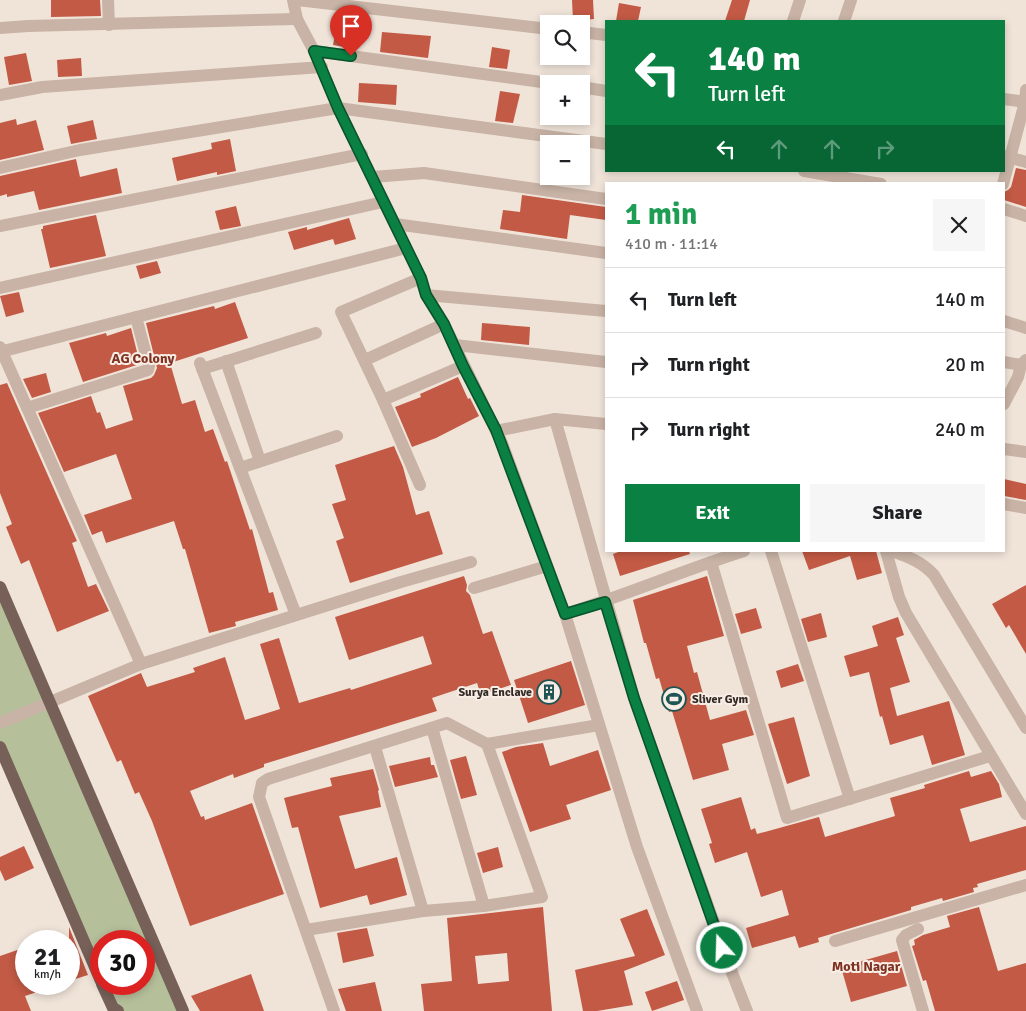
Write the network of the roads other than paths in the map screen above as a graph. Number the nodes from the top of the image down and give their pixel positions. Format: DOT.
graph roads {
  1 [pos="108,0"];
  2 [pos="293,0"];
  3 [pos="297,0"];
  4 [pos="800,0"];
  5 [pos="851,0"];
  6 [pos="297,19"];
  7 [pos="793,20"];
  8 [pos="844,20"];
  9 [pos="109,25"];
  10 [pos="0,28"];
  11 [pos="540,28"];
  12 [pos="590,33"];
  13 [pos="605,35"];
  14 [pos="314,51"];
  15 [pos="322,67"];
  16 [pos="540,82"];
  17 [pos="590,88"];
  18 [pos="605,91"];
  19 [pos="0,95"];
  20 [pos="1026,98"];
  21 [pos="1005,99"];
  22 [pos="338,108"];
  23 [pos="605,144"];
  24 [pos="362,154"];
  25 [pos="1007,157"];
  26 [pos="1026,162"];
  27 [pos="0,168"];
  28 [pos="1005,170"];
  29 [pos="811,172"];
  30 [pos="373,177"];
  31 [pos="847,177"];
  32 [pos="871,182"];
  33 [pos="605,199"];
  34 [pos="383,202"];
  35 [pos="1005,209"];
  36 [pos="1026,216"];
  37 [pos="395,224"];
  38 [pos="0,226"];
  39 [pos="406,248"];
  40 [pos="605,253"];
  41 [pos="421,278"];
  42 [pos="0,288"];
  43 [pos="426,295"];
  44 [pos="605,311"];
  45 [pos="136,317"];
  46 [pos="1005,321"];
  47 [pos="444,324"];
  48 [pos="1026,328"];
  49 [pos="316,333"];
  50 [pos="454,345"];
  51 [pos="0,350"];
  52 [pos="365,360"];
  53 [pos="226,361"];
  54 [pos="605,362"];
  55 [pos="1005,362"];
  56 [pos="463,366"];
  57 [pos="1023,370"];
  58 [pos="383,400"];
  59 [pos="1005,402"];
  60 [pos="27,408"];
  61 [pos="555,420"];
  62 [pos="605,424"];
  63 [pos="496,430"];
  64 [pos="337,436"];
  65 [pos="1005,449"];
  66 [pos="1026,452"];
  67 [pos="260,461"];
  68 [pos="240,468"];
  69 [pos="420,485"];
  70 [pos="1005,504"];
  71 [pos="1026,508"];
  72 [pos="741,552"];
  73 [pos="771,552"];
  74 [pos="886,552"];
  75 [pos="895,552"];
  76 [pos="471,562"];
  77 [pos="711,562"];
  78 [pos="547,566"];
  79 [pos="0,587"];
  80 [pos="474,588"];
  81 [pos="605,602"];
  82 [pos="565,614"];
  83 [pos="296,616"];
  84 [pos="142,664"];
  85 [pos="50,701"];
  86 [pos="0,723"];
  87 [pos="599,725"];
  88 [pos="432,728"];
  89 [pos="1026,728"];
  90 [pos="486,744"];
  91 [pos="375,746"];
  92 [pos="0,747"];
  93 [pos="990,756"];
  94 [pos="850,800"];
  95 [pos="1026,814"];
  96 [pos="1026,885"];
  97 [pos="484,906"];
  98 [pos="423,911"];
  99 [pos="918,929"];
  100 [pos="306,930"];
  101 [pos="835,941"];
  102 [pos="90,954"];
  103 [pos="108,995"];
  104 [pos="118,1011"];
  105 [pos="183,1011"];
  106 [pos="334,1011"];
  107 [pos="697,1011"];
  108 [pos="747,1011"];
  109 [pos="923,1011"];
  1 -- 9 [label="street"];
  2 -- 6 [label="street"];
  3 -- 11 [label="street"];
  4 -- 7 [label="street"];
  5 -- 8 [label="street"];
  6 -- 9 [label="street"];
  6 -- 14 [label="street"];
  9 -- 10 [label="street"];
  12 -- 13 [label="street"];
  14 -- 15 [label="street"];
  14 -- 16 [label="street"];
  15 -- 19 [label="street"];
  15 -- 22 [label="street"];
  17 -- 18 [label="street"];
  20 -- 21 [label="street"];
  20 -- 25 [label="street"];
  22 -- 23 [label="street"];
  22 -- 24 [label="street"];
  22 -- 27 [label="street"];
  24 -- 30 [label="street"];
  24 -- 38 [label="street"];
  25 -- 26 [label="street"];
  25 -- 28 [label="street"];
  29 -- 31 [label="street"];
  30 -- 33 [label="street"];
  30 -- 34 [label="street"];
  31 -- 32 [label="street"];
  34 -- 37 [label="street"];
  34 -- 42 [label="street"];
  35 -- 36 [label="street"];
  37 -- 39 [label="street"];
  37 -- 40 [label="street"];
  39 -- 41 [label="street"];
  39 -- 45 [label="street"];
  41 -- 43 [label="street"];
  41 -- 52 [label="street"];
  43 -- 44 [label="street"];
  43 -- 47 [label="street"];
  45 -- 51 [label="street"];
  45 -- 60 [label="street"];
  46 -- 48 [label="street"];
  47 -- 50 [label="street"];
  47 -- 52 [label="street"];
  49 -- 53 [label="street"];
  50 -- 54 [label="street"];
  50 -- 56 [label="street"];
  51 -- 60 [label="street"];
  52 -- 58 [label="street"];
  53 -- 67 [label="street"];
  53 -- 68 [label="street"];
  55 -- 57 [label="street"];
  56 -- 58 [label="street"];
  56 -- 63 [label="street"];
  57 -- 59 [label="street"];
  58 -- 69 [label="street"];
  60 -- 84 [label="street"];
  61 -- 62 [label="street"];
  61 -- 63 [label="street"];
  61 -- 81 [label="street"];
  63 -- 78 [label="street"];
  64 -- 67 [label="street"];
  65 -- 66 [label="street"];
  67 -- 68 [label="street"];
  68 -- 83 [label="street"];
  70 -- 71 [label="street"];
  72 -- 77 [label="street"];
  73 -- 94 [label="street"];
  74 -- 93 [label="street"];
  75 -- 89 [label="street"];
  76 -- 83 [label="street"];
  77 -- 81 [label="street"];
  77 -- 94 [label="street"];
  78 -- 80 [label="street"];
  78 -- 82 [label="street"];
  79 -- 85 [label="main road"];
  81 -- 82 [label="street"];
  81 -- 108 [label="street"];
  82 -- 87 [label="street"];
  83 -- 84 [label="street"];
  84 -- 85 [label="street"];
  85 -- 86 [label="street"];
  85 -- 105 [label="main road"];
  87 -- 90 [label="street"];
  87 -- 107 [label="street"];
  88 -- 90 [label="street"];
  88 -- 91 [label="street"];
  88 -- 97 [label="street"];
  90 -- 97 [label="street"];
  91 -- 98 [label="street"];
  91 -- 100 [label="street"];
  92 -- 102 [label="main road"];
  93 -- 94 [label="street"];
  93 -- 95 [label="street"];
  96 -- 101 [label="street"];
  97 -- 98 [label="street"];
  98 -- 100 [label="street"];
  99 -- 109 [label="street"];
  100 -- 106 [label="street"];
  103 -- 104 [label="main road"];
}
